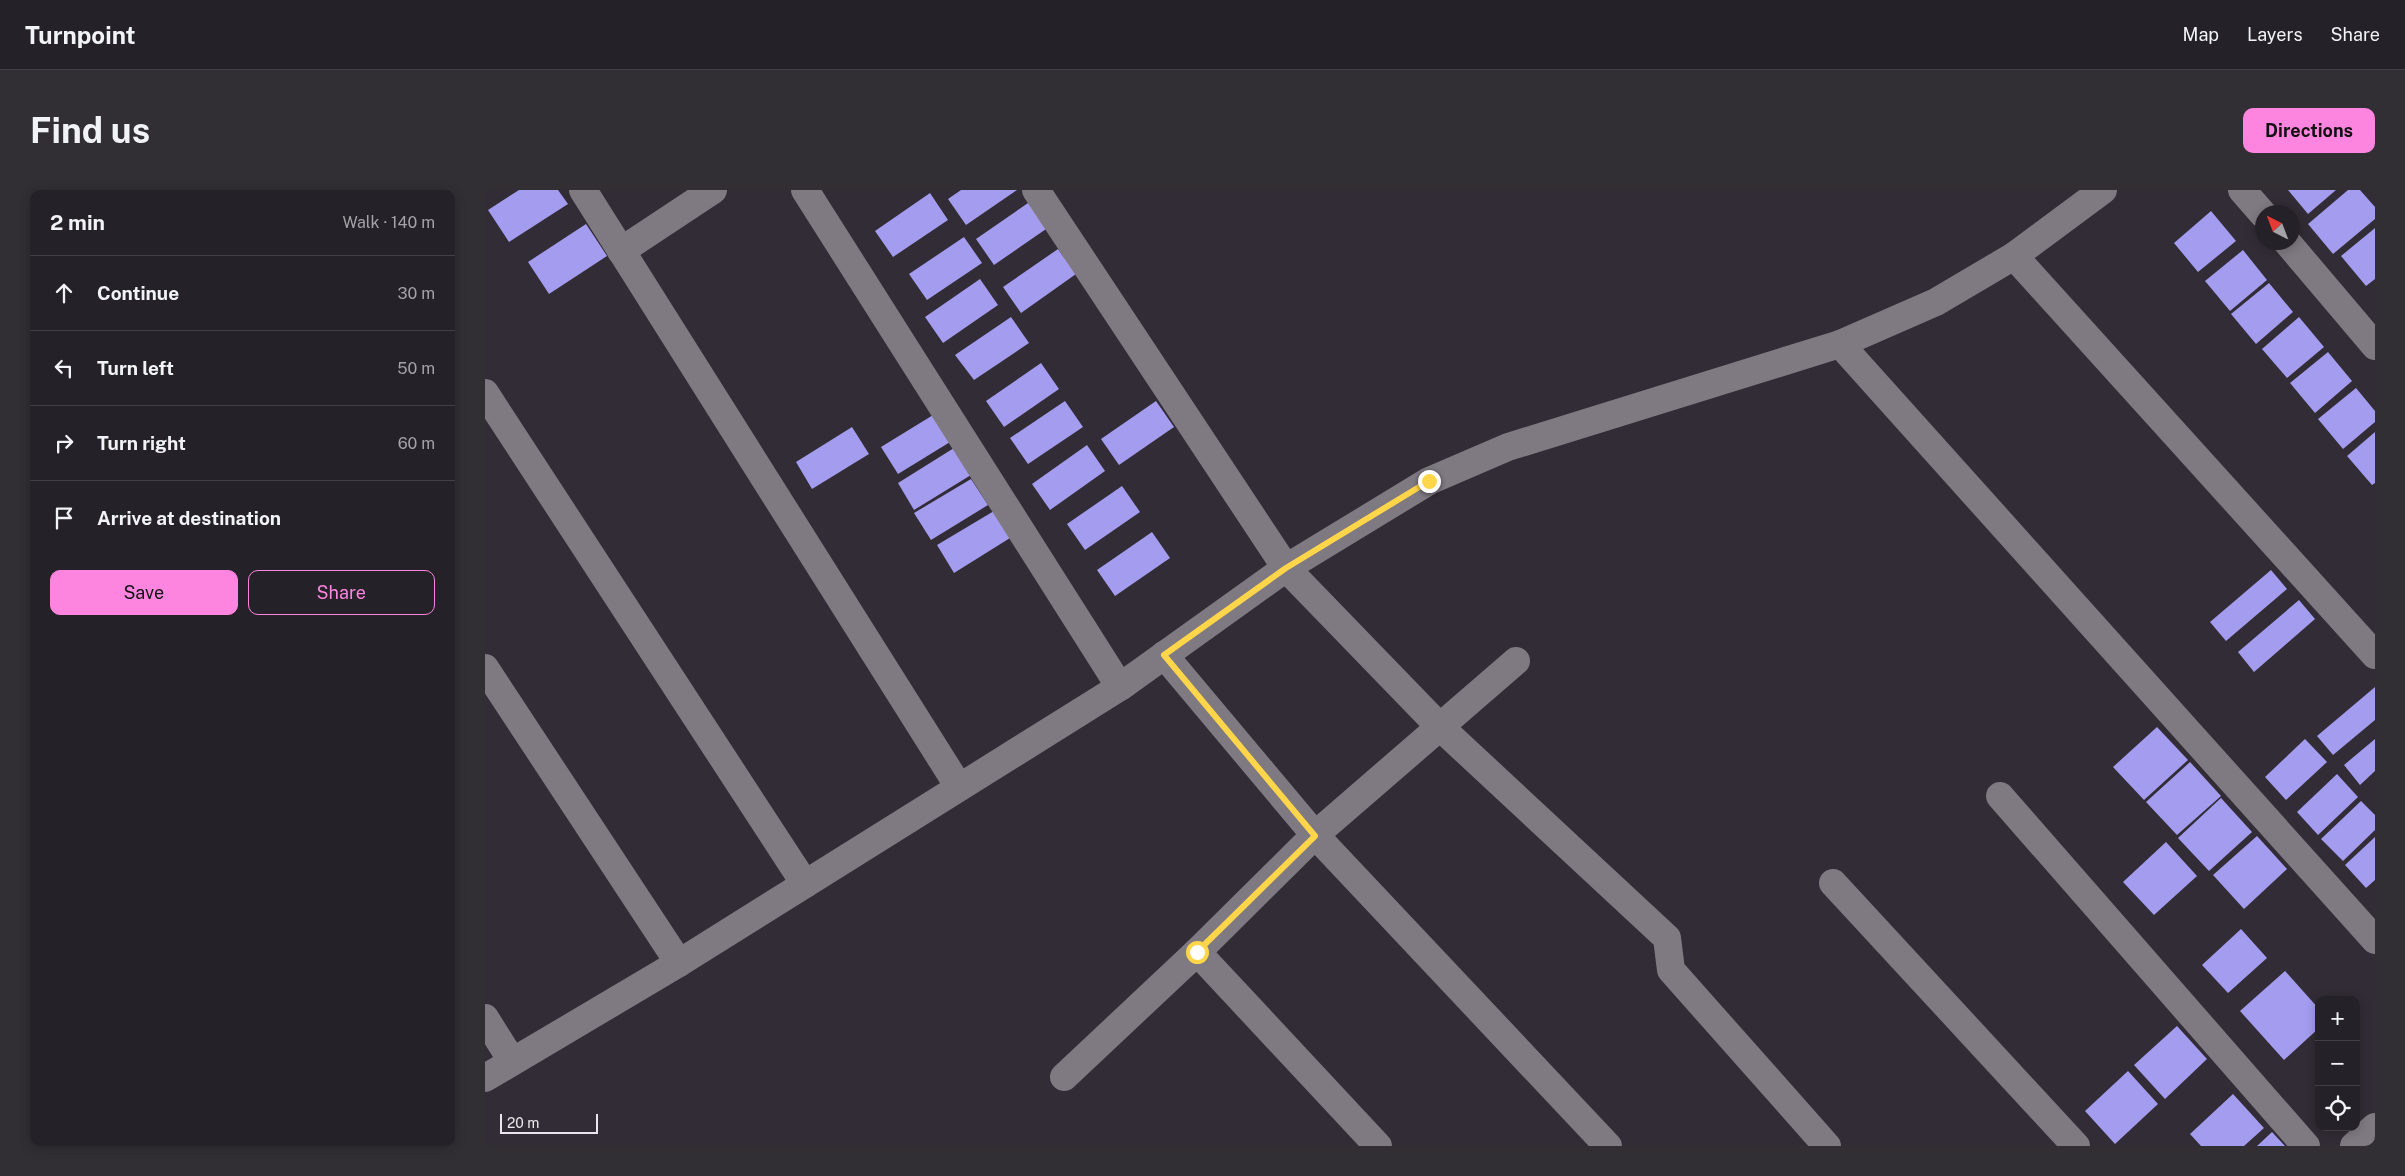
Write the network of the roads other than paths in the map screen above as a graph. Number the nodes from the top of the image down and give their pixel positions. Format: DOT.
graph roads {
  1 [pos="583,190"];
  2 [pos="713,190"];
  3 [pos="805,190"];
  4 [pos="1036,190"];
  5 [pos="2103,190"];
  6 [pos="2242,190"];
  7 [pos="2255,205"];
  8 [pos="2294,250"];
  9 [pos="621,251"];
  10 [pos="2014,256"];
  11 [pos="1840,344"];
  12 [pos="2375,346"];
  13 [pos="485,393"];
  14 [pos="1286,568"];
  15 [pos="1164,655"];
  16 [pos="2375,655"];
  17 [pos="1516,661"];
  18 [pos="485,668"];
  19 [pos="1120,687"];
  20 [pos="1439,726"];
  21 [pos="959,787"];
  22 [pos="2000,796"];
  23 [pos="1315,836"];
  24 [pos="1833,883"];
  25 [pos="805,884"];
  26 [pos="2375,940"];
  27 [pos="1197,952"];
  28 [pos="679,963"];
  29 [pos="485,1018"];
  30 [pos="512,1061"];
  31 [pos="1064,1077"];
  32 [pos="485,1078"];
  33 [pos="2375,1127"];
  34 [pos="1378,1146"];
  35 [pos="1608,1146"];
  36 [pos="1827,1146"];
  37 [pos="2076,1146"];
  38 [pos="2306,1146"];
  39 [pos="2355,1146"];
  1 -- 9 [label="street"];
  2 -- 9 [label="street"];
  3 -- 19 [label="street"];
  4 -- 14 [label="street"];
  5 -- 10 [label="street"];
  6 -- 7 [label="street"];
  8 -- 12 [label="street"];
  9 -- 21 [label="street"];
  10 -- 11 [label="street"];
  10 -- 16 [label="street"];
  11 -- 14 [label="street"];
  11 -- 26 [label="street"];
  13 -- 25 [label="street"];
  14 -- 15 [label="street"];
  14 -- 20 [label="street"];
  15 -- 19 [label="street"];
  15 -- 23 [label="street"];
  17 -- 20 [label="street"];
  18 -- 28 [label="street"];
  19 -- 21 [label="street"];
  20 -- 23 [label="street"];
  20 -- 36 [label="street"];
  21 -- 25 [label="street"];
  22 -- 38 [label="street"];
  23 -- 27 [label="street"];
  23 -- 35 [label="street"];
  24 -- 37 [label="street"];
  25 -- 28 [label="street"];
  27 -- 31 [label="street"];
  27 -- 34 [label="street"];
  28 -- 30 [label="street"];
  29 -- 30 [label="street"];
  30 -- 32 [label="street"];
  33 -- 39 [label="street"];
}
